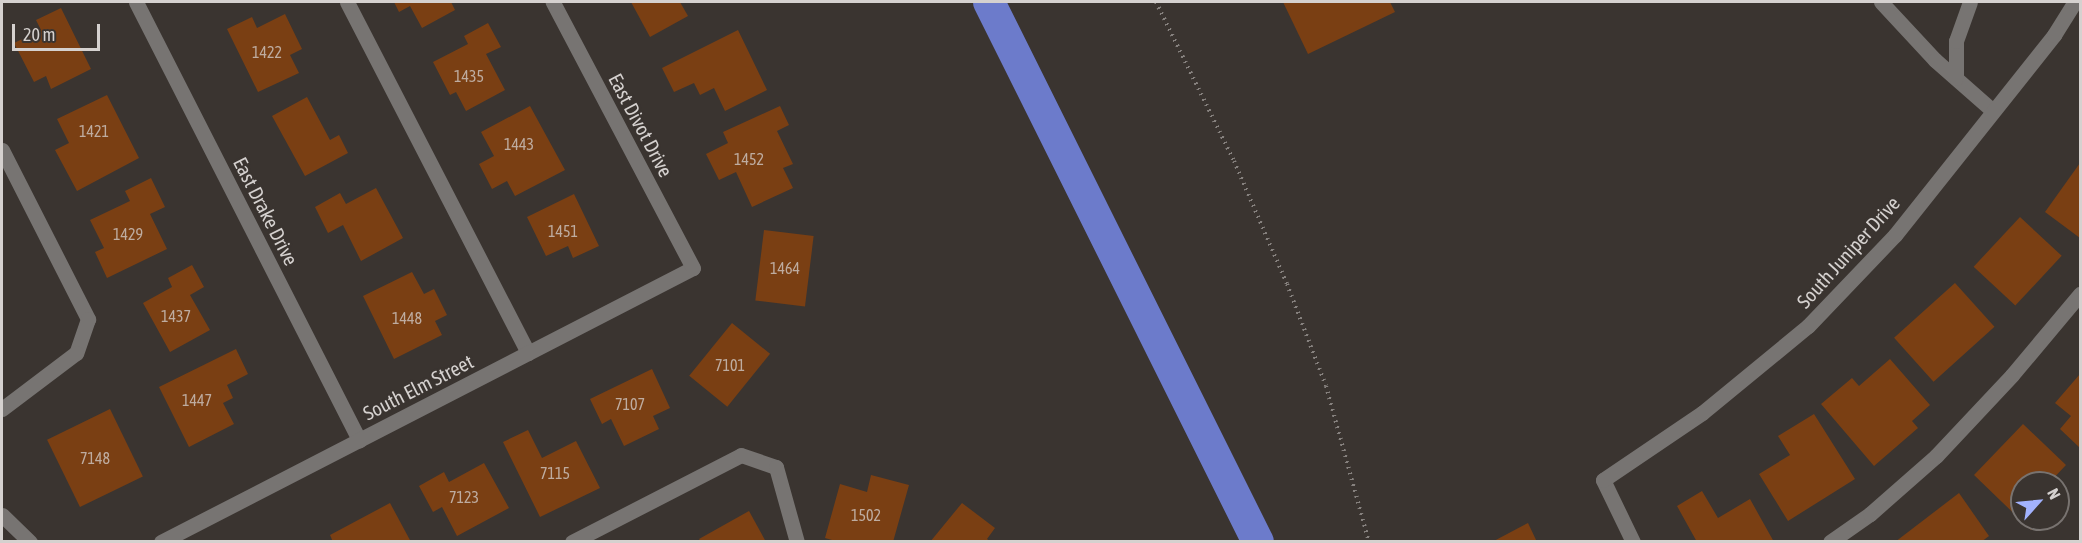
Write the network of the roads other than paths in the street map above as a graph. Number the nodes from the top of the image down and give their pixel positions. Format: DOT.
graph roads {
  1 [pos="136,2"];
  2 [pos="347,2"];
  3 [pos="553,2"];
  4 [pos="1881,2"];
  5 [pos="1970,2"];
  6 [pos="2075,2"];
  7 [pos="1956,78"];
  8 [pos="1993,111"];
  9 [pos="2,150"];
  10 [pos="693,268"];
  11 [pos="2080,294"];
  12 [pos="528,353"];
  13 [pos="2,409"];
  14 [pos="359,440"];
  15 [pos="2,515"];
  16 [pos="30,542"];
  17 [pos="161,542"];
  18 [pos="572,542"];
  19 [pos="797,542"];
  20 [pos="1633,542"];
  21 [pos="1830,542"];
  1 -- 14 [label="street, East Drake Drive"];
  2 -- 12 [label="street"];
  3 -- 10 [label="street, East Divot Drive"];
  4 -- 7 [label="street"];
  5 -- 7 [label="street"];
  6 -- 8 [label="street, South Juniper Drive"];
  7 -- 8 [label="street"];
  8 -- 20 [label="street, South Juniper Drive"];
  9 -- 13 [label="street"];
  10 -- 12 [label="street, South Elm Street"];
  11 -- 21 [label="street"];
  12 -- 14 [label="street, South Elm Street"];
  14 -- 17 [label="street, South Elm Street"];
  15 -- 16 [label="street"];
  18 -- 19 [label="street"];
}
